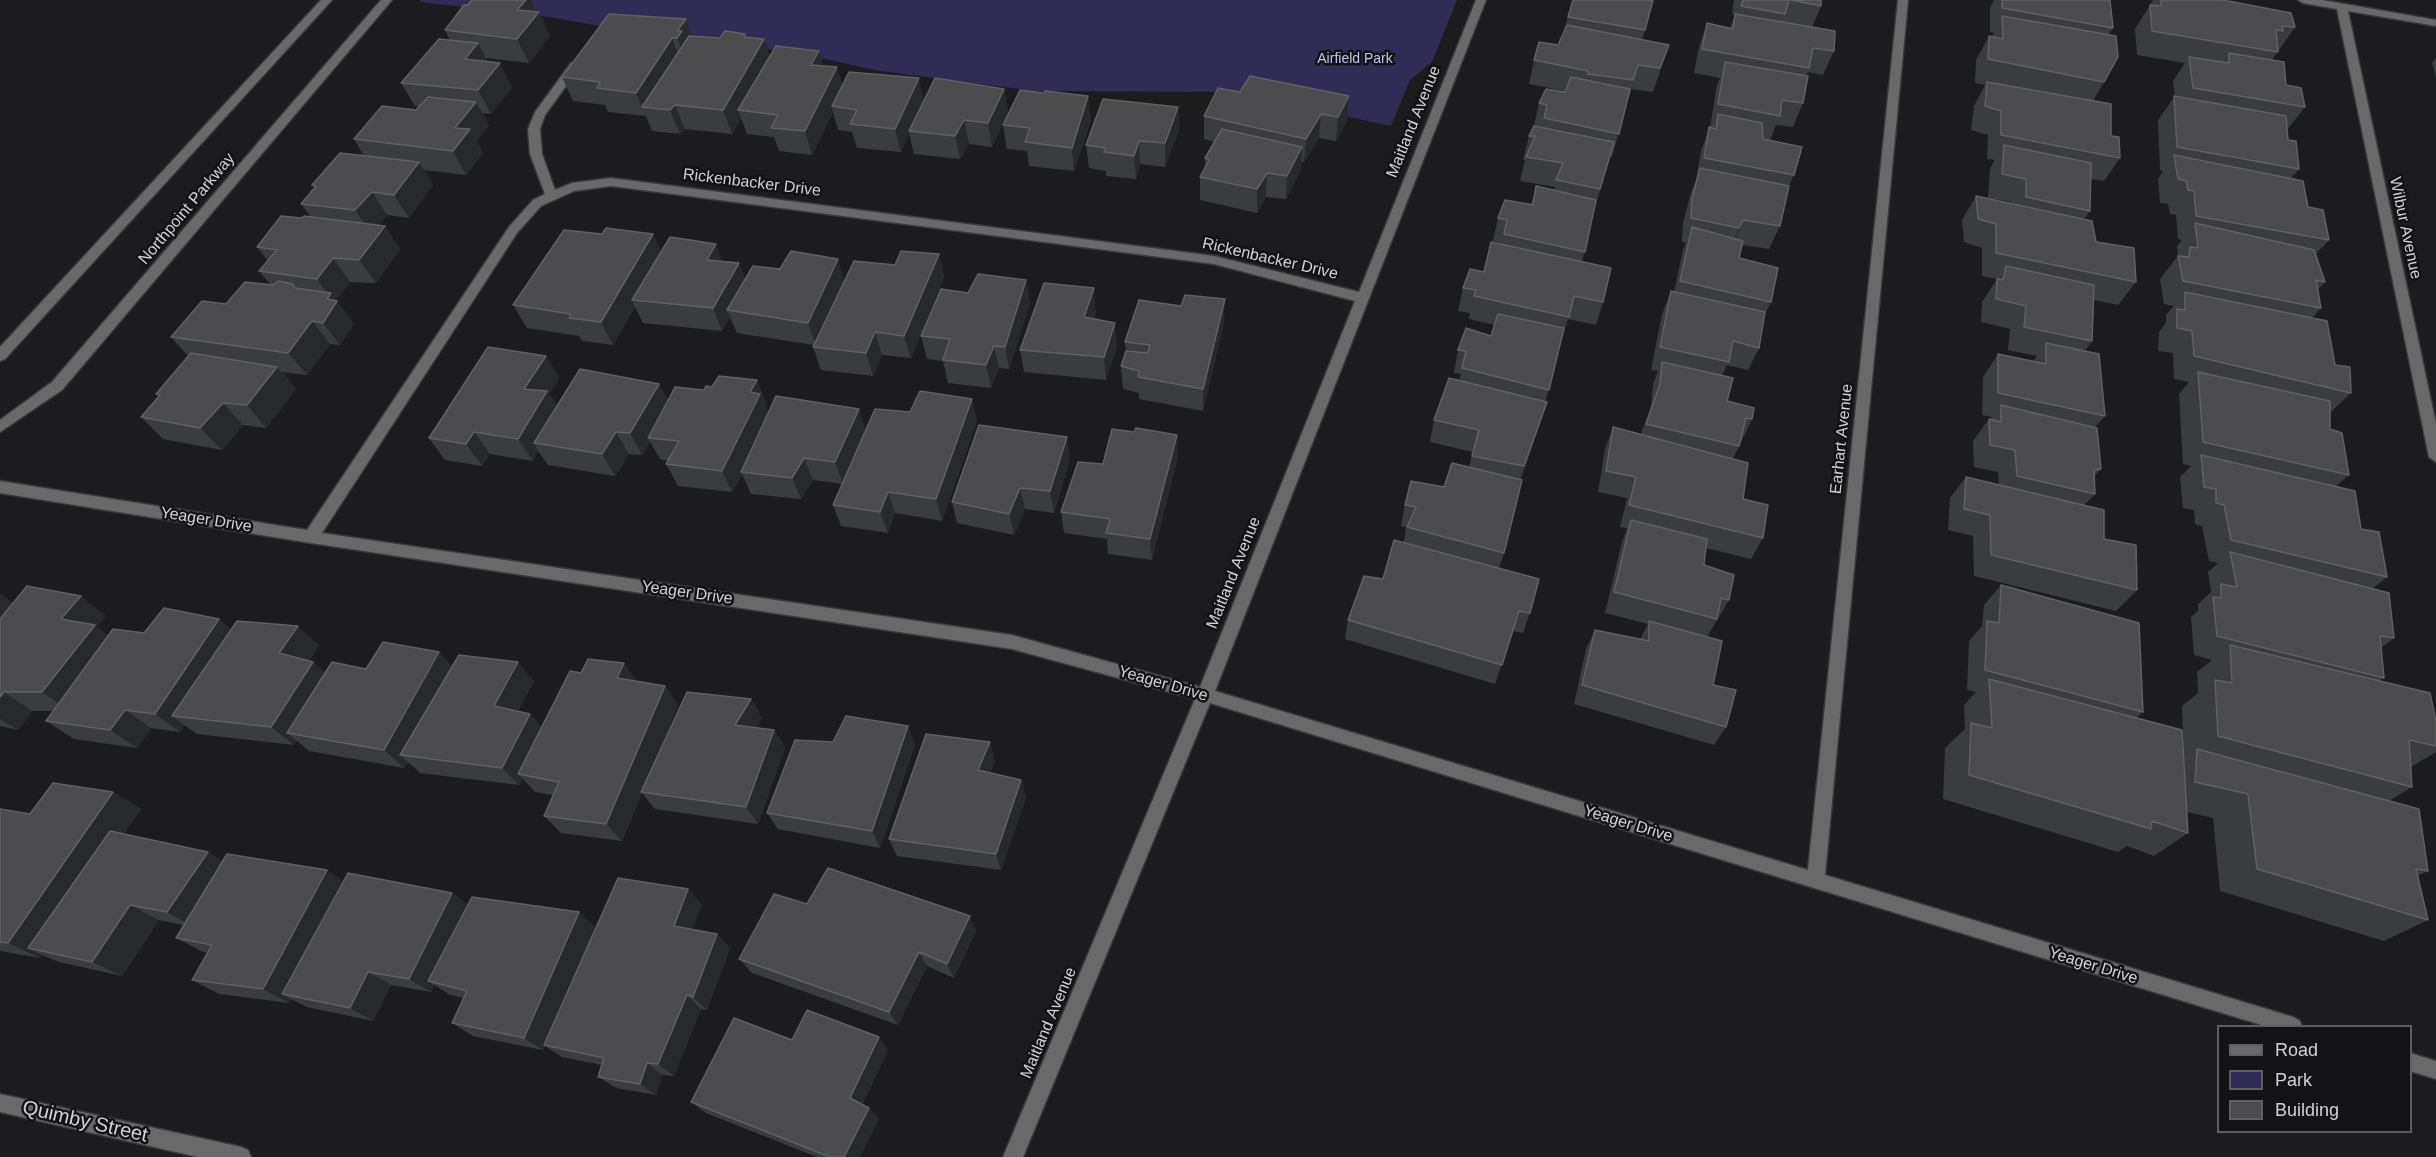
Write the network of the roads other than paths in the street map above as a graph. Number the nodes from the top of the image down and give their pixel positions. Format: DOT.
graph roads {
  1 [pos="327,0"];
  2 [pos="387,0"];
  3 [pos="1481,0"];
  4 [pos="1903,0"];
  5 [pos="2303,0"];
  6 [pos="2342,7"];
  7 [pos="2436,23"];
  8 [pos="580,58"];
  9 [pos="552,197"];
  10 [pos="1363,298"];
  11 [pos="0,356"];
  12 [pos="0,427"];
  13 [pos="2436,457"];
  14 [pos="0,487"];
  15 [pos="311,537"];
  16 [pos="1204,695"];
  17 [pos="1816,881"];
  18 [pos="2290,1025"];
  19 [pos="2412,1063"];
  20 [pos="2436,1070"];
  21 [pos="0,1103"];
  22 [pos="241,1157"];
  23 [pos="1013,1157"];
  1 -- 11 [label="street"];
  2 -- 12 [label="street, Northpoint Parkway"];
  3 -- 10 [label="street, Maitland Avenue"];
  4 -- 17 [label="street, Earhart Avenue"];
  5 -- 6 [label="street"];
  6 -- 7 [label="street"];
  6 -- 13 [label="street, Wilbur Avenue"];
  8 -- 9 [label="street"];
  9 -- 10 [label="street, Rickenbacker Drive"];
  9 -- 15 [label="street, Rickenbacker Drive"];
  10 -- 16 [label="street, Maitland Avenue"];
  14 -- 15 [label="street, Yeager Drive"];
  15 -- 16 [label="street, Yeager Drive"];
  16 -- 17 [label="street, Yeager Drive"];
  16 -- 23 [label="street, Maitland Avenue"];
  17 -- 18 [label="street, Yeager Drive"];
  19 -- 20 [label="street"];
  21 -- 22 [label="street, Quimby Street"];
}
